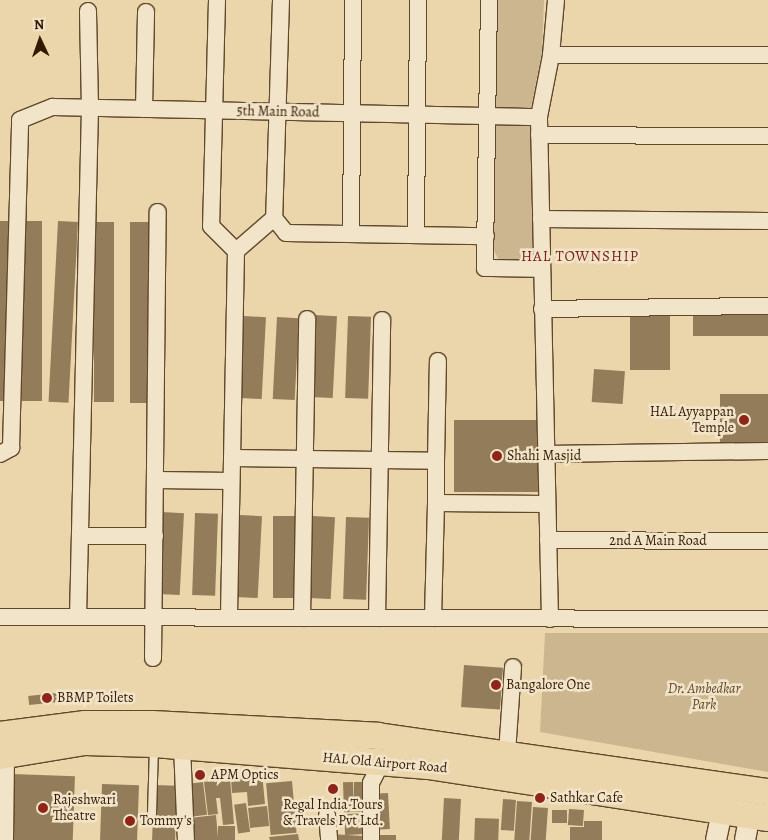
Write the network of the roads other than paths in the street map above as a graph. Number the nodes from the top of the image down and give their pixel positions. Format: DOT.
graph roads {
  1 [pos="217,0"];
  2 [pos="281,0"];
  3 [pos="353,0"];
  4 [pos="418,0"];
  5 [pos="489,0"];
  6 [pos="556,0"];
  7 [pos="88,11"];
  8 [pos="146,12"];
  9 [pos="768,55"];
  10 [pos="551,56"];
  11 [pos="90,108"];
  12 [pos="144,109"];
  13 [pos="214,111"];
  14 [pos="277,112"];
  15 [pos="352,114"];
  16 [pos="417,115"];
  17 [pos="488,116"];
  18 [pos="539,117"];
  19 [pos="539,135"];
  20 [pos="768,136"];
  21 [pos="158,212"];
  22 [pos="274,218"];
  23 [pos="541,219"];
  24 [pos="768,221"];
  25 [pos="351,234"];
  26 [pos="416,235"];
  27 [pos="486,236"];
  28 [pos="236,251"];
  29 [pos="541,269"];
  30 [pos="768,306"];
  31 [pos="542,309"];
  32 [pos="307,319"];
  33 [pos="382,320"];
  34 [pos="438,361"];
  35 [pos="768,451"];
  36 [pos="0,454"];
  37 [pos="546,454"];
  38 [pos="232,458"];
  39 [pos="305,459"];
  40 [pos="380,460"];
  41 [pos="436,461"];
  42 [pos="157,480"];
  43 [pos="231,481"];
  44 [pos="436,503"];
  45 [pos="546,504"];
  46 [pos="80,536"];
  47 [pos="155,536"];
  48 [pos="548,540"];
  49 [pos="768,542"];
  50 [pos="0,617"];
  51 [pos="78,617"];
  52 [pos="154,617"];
  53 [pos="229,618"];
  54 [pos="302,618"];
  55 [pos="377,618"];
  56 [pos="434,618"];
  57 [pos="550,619"];
  58 [pos="768,620"];
  59 [pos="152,658"];
  60 [pos="513,667"];
  61 [pos="85,733"];
  62 [pos="154,744"];
  63 [pos="182,746"];
  64 [pos="2,748"];
  65 [pos="506,753"];
  66 [pos="376,762"];
  67 [pos="768,792"];
  68 [pos="722,811"];
  69 [pos="152,814"];
  70 [pos="327,815"];
  71 [pos="754,825"];
  72 [pos="5,840"];
  73 [pos="186,840"];
  74 [pos="329,840"];
  75 [pos="371,840"];
  76 [pos="716,840"];
  1 -- 13 [label="street"];
  2 -- 14 [label="street"];
  3 -- 15 [label="street"];
  4 -- 16 [label="street"];
  5 -- 17 [label="street"];
  6 -- 10 [label="street"];
  7 -- 11 [label="street"];
  8 -- 12 [label="street"];
  9 -- 10 [label="street"];
  10 -- 18 [label="street"];
  11 -- 12 [label="street, 5th Main Road"];
  11 -- 36 [label="street, 5th Main Road"];
  11 -- 46 [label="street"];
  12 -- 13 [label="street, 5th Main Road"];
  13 -- 14 [label="street, 5th Main Road"];
  13 -- 28 [label="street"];
  14 -- 15 [label="street, 5th Main Road"];
  14 -- 22 [label="street"];
  15 -- 16 [label="street, 5th Main Road"];
  15 -- 25 [label="street"];
  16 -- 17 [label="street, 5th Main Road"];
  16 -- 26 [label="street"];
  17 -- 18 [label="street, 5th Main Road"];
  17 -- 27 [label="street"];
  18 -- 19 [label="street"];
  19 -- 20 [label="street"];
  19 -- 23 [label="street"];
  21 -- 42 [label="street"];
  22 -- 25 [label="street"];
  22 -- 28 [label="street"];
  23 -- 24 [label="street"];
  23 -- 29 [label="street"];
  25 -- 26 [label="street"];
  26 -- 27 [label="street"];
  27 -- 29 [label="street"];
  28 -- 38 [label="street"];
  29 -- 31 [label="street"];
  30 -- 31 [label="street"];
  31 -- 37 [label="street"];
  32 -- 39 [label="street"];
  33 -- 40 [label="street"];
  34 -- 41 [label="street"];
  35 -- 37 [label="street"];
  37 -- 45 [label="street"];
  38 -- 39 [label="street"];
  38 -- 43 [label="street"];
  39 -- 40 [label="street"];
  39 -- 54 [label="street"];
  40 -- 41 [label="street"];
  40 -- 55 [label="street"];
  41 -- 44 [label="street"];
  42 -- 43 [label="street"];
  42 -- 47 [label="street"];
  43 -- 53 [label="street"];
  44 -- 45 [label="street"];
  44 -- 56 [label="street"];
  45 -- 48 [label="street"];
  46 -- 47 [label="street"];
  46 -- 51 [label="street"];
  47 -- 52 [label="street"];
  48 -- 49 [label="street, 2nd A Main Road"];
  48 -- 57 [label="street"];
  50 -- 51 [label="street"];
  51 -- 52 [label="street"];
  52 -- 53 [label="street"];
  52 -- 59 [label="street"];
  53 -- 54 [label="street"];
  54 -- 55 [label="street"];
  55 -- 56 [label="street"];
  56 -- 57 [label="street"];
  57 -- 58 [label="street"];
  60 -- 65 [label="street"];
  61 -- 62 [label="main road, HAL Old Airport Road"];
  61 -- 64 [label="main road, HAL Old Airport Road"];
  61 -- 65 [label="main road, HAL Old Airport Road"];
  62 -- 63 [label="main road, HAL Old Airport Road"];
  62 -- 69 [label="lane"];
  63 -- 66 [label="main road, HAL Old Airport Road"];
  63 -- 73 [label="street"];
  64 -- 72 [label="street"];
  65 -- 67 [label="main road, HAL Old Airport Road"];
  66 -- 68 [label="main road, HAL Old Airport Road"];
  66 -- 75 [label="street"];
  68 -- 71 [label="main road, HAL Old Airport Road"];
  68 -- 76 [label="street"];
  70 -- 74 [label="street"];
}
